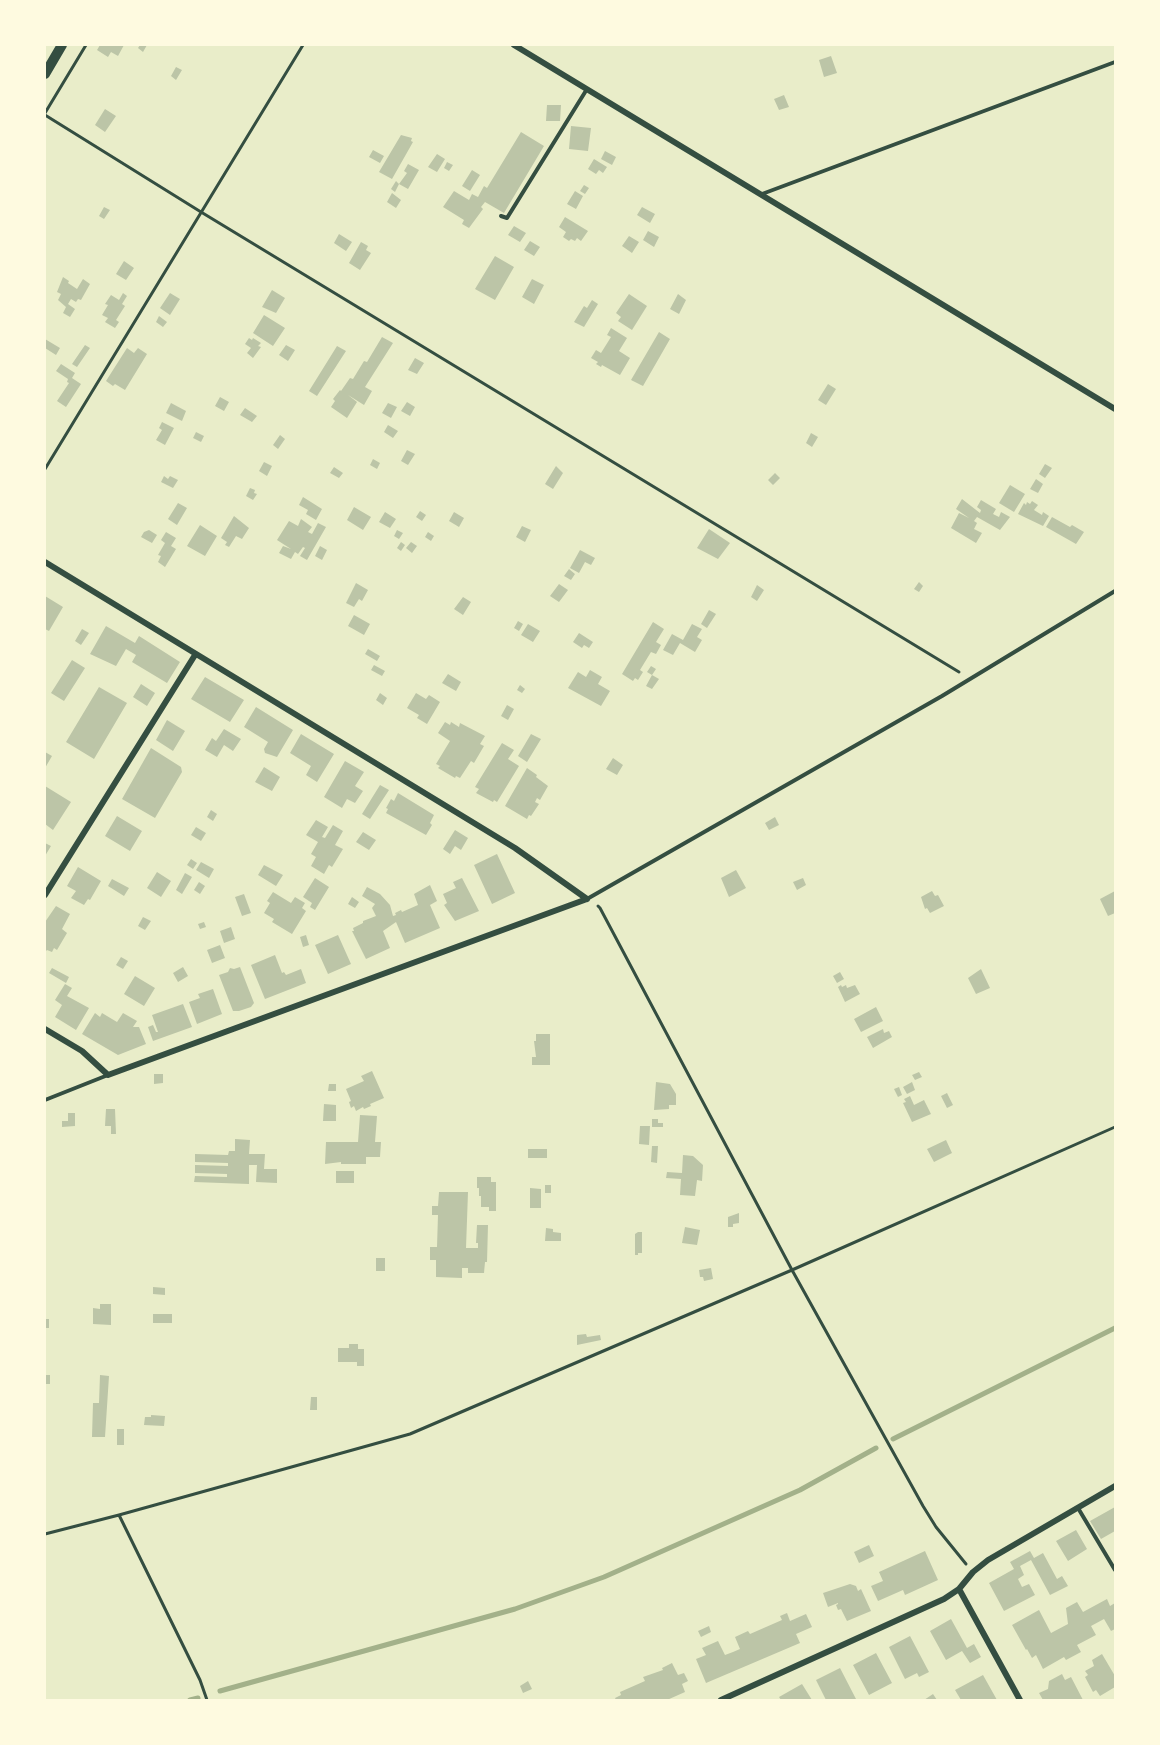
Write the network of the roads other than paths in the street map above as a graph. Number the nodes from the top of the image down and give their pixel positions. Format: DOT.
graph roads {
  1 [pos="62,45"];
  2 [pos="514,45"];
  3 [pos="1115,62"];
  4 [pos="45,74"];
  5 [pos="587,89"];
  6 [pos="761,194"];
  7 [pos="501,216"];
  8 [pos="1115,409"];
  9 [pos="45,562"];
  10 [pos="1115,591"];
  11 [pos="195,655"];
  12 [pos="45,895"];
  13 [pos="587,899"];
  14 [pos="45,1029"];
  15 [pos="108,1075"];
  16 [pos="45,1100"];
  17 [pos="1115,1486"];
  18 [pos="1078,1508"];
  19 [pos="1115,1570"];
  20 [pos="959,1589"];
  21 [pos="721,1700"];
  22 [pos="1020,1700"];
  1 -- 4 [label="street"];
  2 -- 5 [label="street"];
  3 -- 6 [label="lane"];
  5 -- 6 [label="street"];
  5 -- 7 [label="lane"];
  6 -- 8 [label="street"];
  9 -- 11 [label="street"];
  10 -- 13 [label="lane"];
  11 -- 12 [label="street"];
  11 -- 13 [label="street"];
  13 -- 15 [label="street"];
  14 -- 15 [label="street"];
  15 -- 16 [label="lane"];
  17 -- 18 [label="street"];
  18 -- 19 [label="lane"];
  18 -- 20 [label="street"];
  20 -- 21 [label="street"];
  20 -- 22 [label="street"];
}
